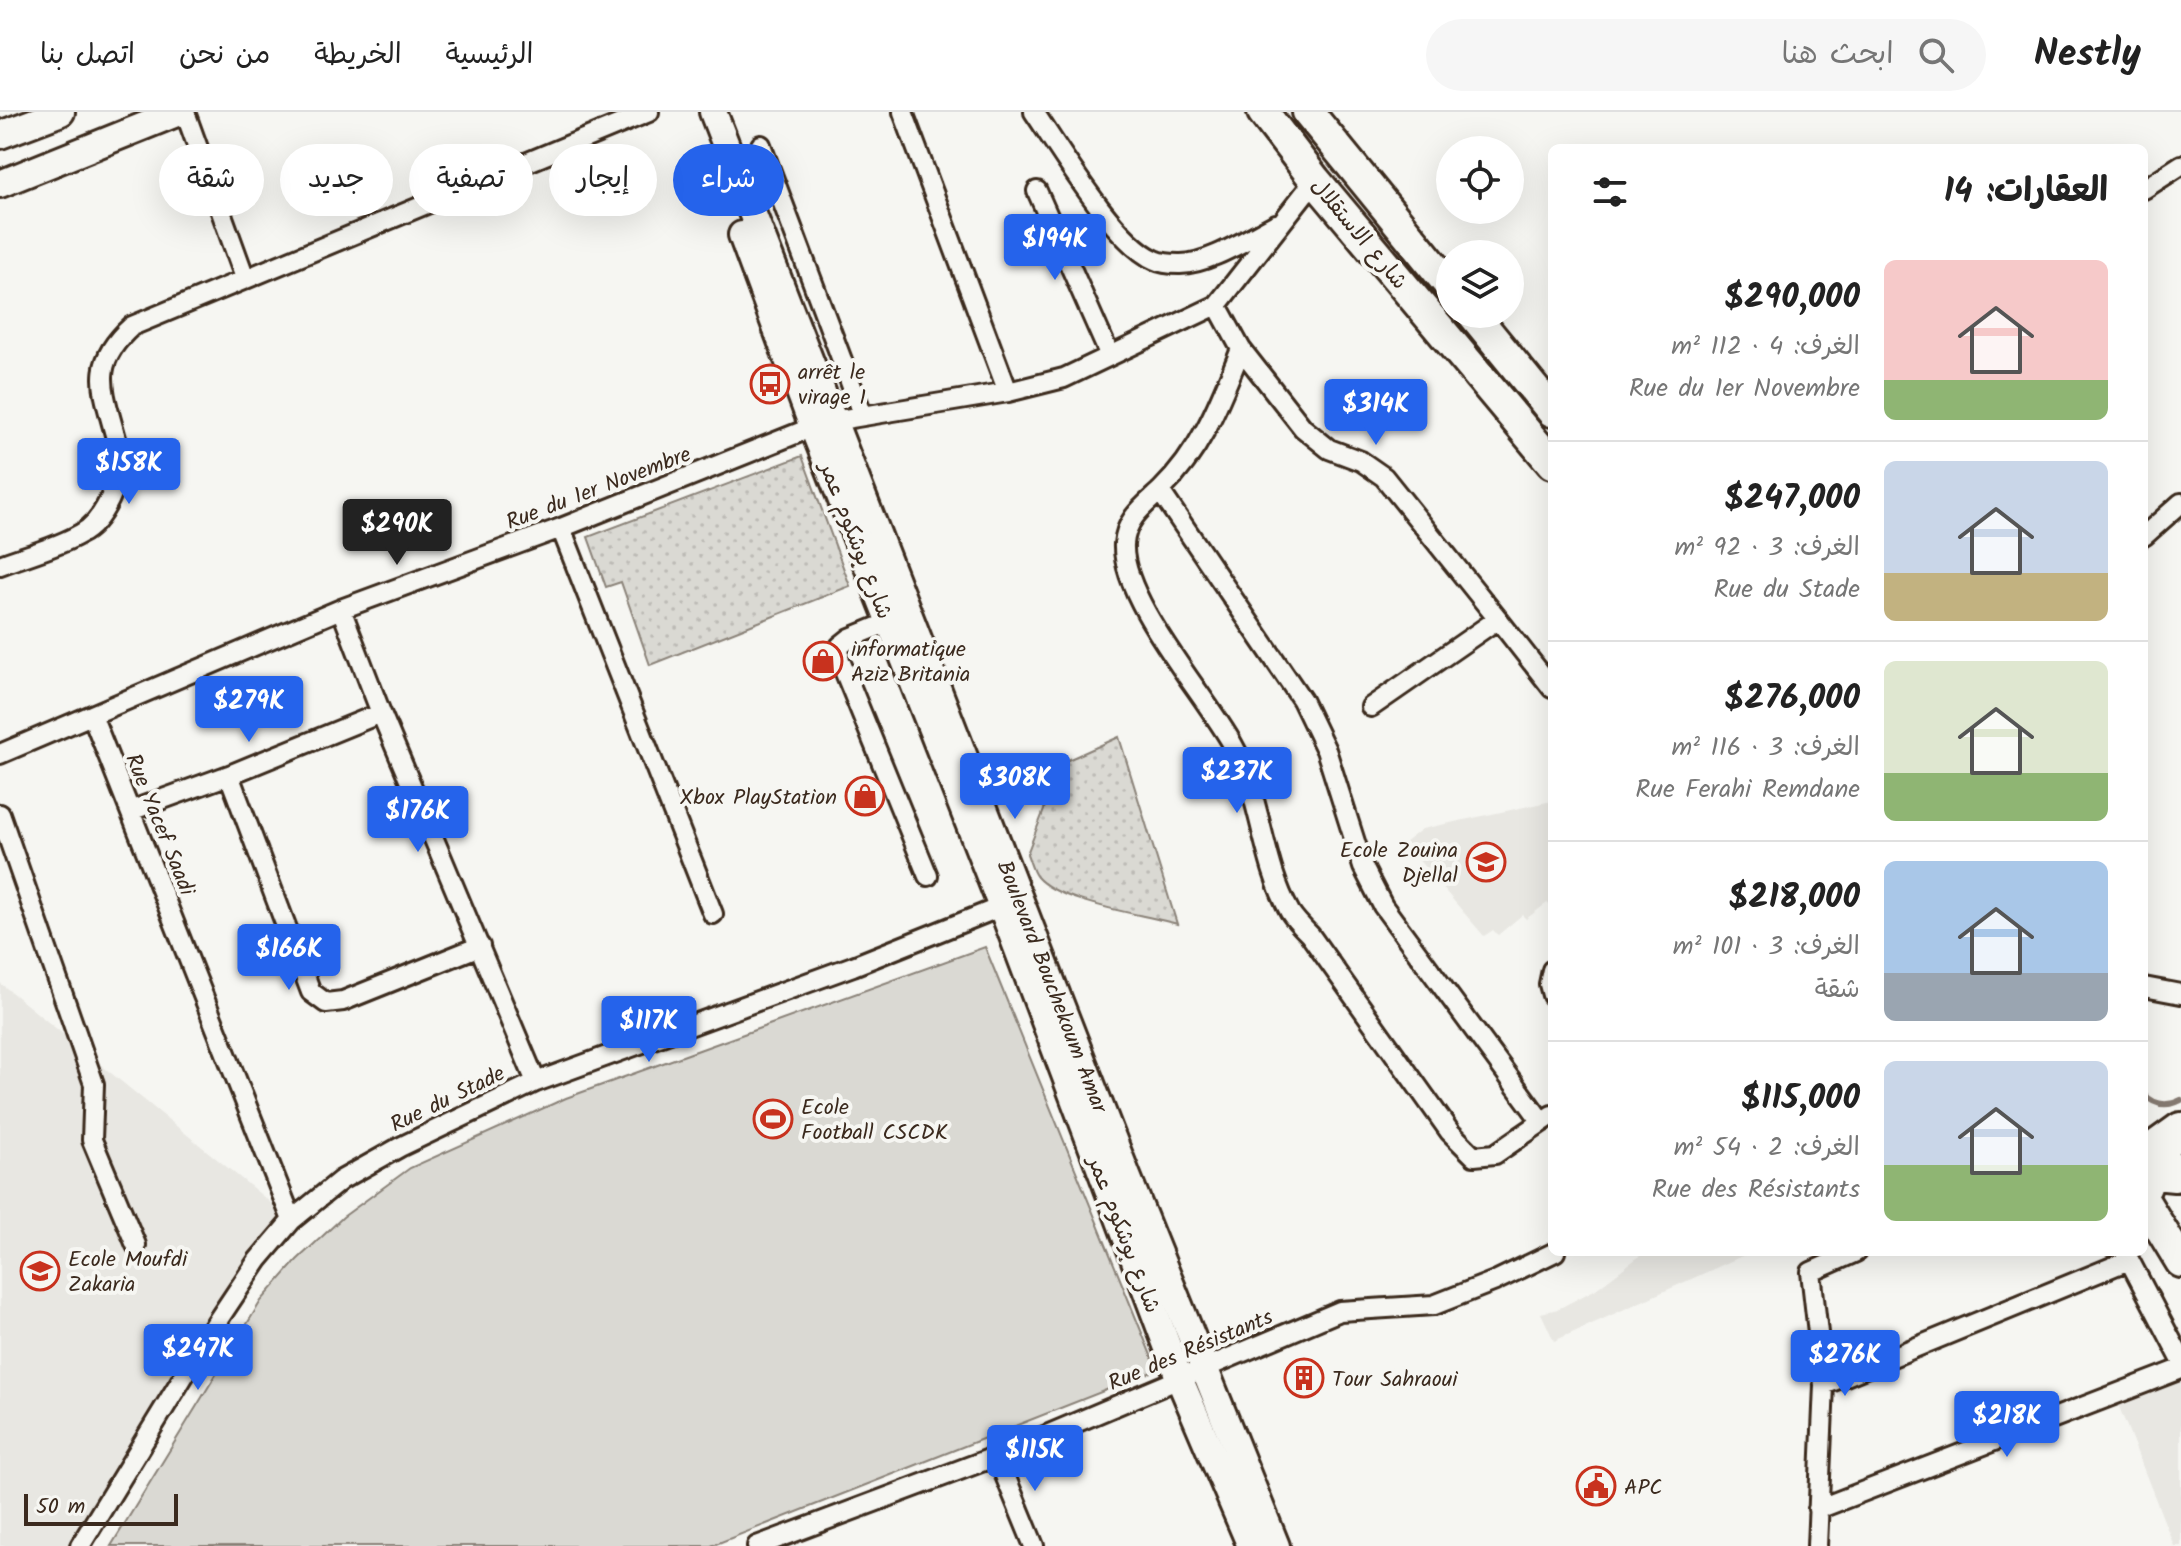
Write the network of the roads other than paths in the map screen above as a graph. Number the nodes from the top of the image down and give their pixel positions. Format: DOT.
graph roads {
  1 [pos="61,112"];
  2 [pos="182,112"];
  3 [pos="649,112"];
  4 [pos="697,112"];
  5 [pos="713,112"];
  6 [pos="903,112"];
  7 [pos="1034,112"];
  8 [pos="1263,112"];
  9 [pos="1308,112"];
  10 [pos="149,118"];
  11 [pos="0,135"];
  12 [pos="2181,165"];
  13 [pos="1315,180"];
  14 [pos="0,184"];
  15 [pos="2148,186"];
  16 [pos="1037,191"];
  17 [pos="784,206"];
  18 [pos="1282,221"];
  19 [pos="1436,269"];
  20 [pos="245,278"];
  21 [pos="1217,305"];
  22 [pos="1484,328"];
  23 [pos="1241,349"];
  24 [pos="1110,356"];
  25 [pos="1008,392"];
  26 [pos="1548,406"];
  27 [pos="863,416"];
  28 [pos="823,424"];
  29 [pos="1548,458"];
  30 [pos="1160,491"];
  31 [pos="2181,503"];
  32 [pos="561,528"];
  33 [pos="2148,532"];
  34 [pos="0,565"];
  35 [pos="341,609"];
  36 [pos="1498,619"];
  37 [pos="889,622"];
  38 [pos="1548,683"];
  39 [pos="1371,707"];
  40 [pos="381,713"];
  41 [pos="92,715"];
  42 [pos="0,754"];
  43 [pos="229,775"];
  44 [pos="130,811"];
  45 [pos="0,814"];
  46 [pos="928,876"];
  47 [pos="1011,903"];
  48 [pos="713,914"];
  49 [pos="480,946"];
  50 [pos="2148,988"];
  51 [pos="2181,994"];
  52 [pos="536,1082"];
  53 [pos="1547,1119"];
  54 [pos="2160,1161"];
  55 [pos="292,1220"];
  56 [pos="136,1245"];
  57 [pos="1548,1255"];
  58 [pos="1847,1256"];
  59 [pos="2127,1256"];
  60 [pos="2181,1262"];
  61 [pos="2181,1359"];
  62 [pos="2181,1369"];
  63 [pos="1192,1375"];
  64 [pos="1824,1385"];
  65 [pos="997,1456"];
  66 [pos="1818,1509"];
  67 [pos="80,1546"];
  68 [pos="757,1546"];
  69 [pos="1034,1546"];
  70 [pos="1251,1546"];
  71 [pos="1276,1546"];
  72 [pos="1817,1546"];
  1 -- 11 [label="street"];
  2 -- 10 [label="street"];
  2 -- 20 [label="street"];
  3 -- 20 [label="street"];
  4 -- 28 [label="street, شارع بوشكوم عمر"];
  5 -- 28 [label="street, Boulevard Bouchekoum Amar"];
  6 -- 25 [label="street"];
  7 -- 18 [label="street"];
  8 -- 13 [label="main road, شارع الاستقلال"];
  9 -- 19 [label="main road"];
  10 -- 14 [label="street"];
  12 -- 15 [label="street"];
  13 -- 18 [label="street"];
  13 -- 29 [label="main road, شارع الاستقلال"];
  16 -- 24 [label="street"];
  17 -- 27 [label="street"];
  18 -- 21 [label="street"];
  20 -- 34 [label="street"];
  21 -- 23 [label="street"];
  21 -- 24 [label="street, Rue du 1er Novembre"];
  22 -- 26 [label="main road"];
  23 -- 30 [label="street"];
  23 -- 36 [label="street"];
  24 -- 25 [label="street, Rue du 1er Novembre"];
  25 -- 27 [label="street, Rue du 1er Novembre"];
  27 -- 28 [label="street, Rue du 1er Novembre"];
  28 -- 32 [label="street, Rue du 1er Novembre"];
  28 -- 37 [label="street, شارع بوشكوم عمر"];
  28 -- 47 [label="street, Boulevard Bouchekoum Amar"];
  30 -- 53 [label="street"];
  30 -- 53 [label="street"];
  31 -- 33 [label="street"];
  32 -- 35 [label="street, Rue du 1er Novembre"];
  32 -- 48 [label="street"];
  35 -- 40 [label="street"];
  35 -- 41 [label="street, Rue du 1er Novembre"];
  36 -- 38 [label="street"];
  36 -- 39 [label="street"];
  37 -- 46 [label="street"];
  37 -- 47 [label="street, شارع بوشكوم عمر"];
  40 -- 43 [label="street"];
  40 -- 49 [label="street"];
  41 -- 42 [label="street, Rue du 1er Novembre"];
  41 -- 44 [label="street, Rue Yacef Saadi"];
  43 -- 44 [label="street"];
  43 -- 49 [label="street"];
  44 -- 55 [label="street, Rue Yacef Saadi"];
  45 -- 56 [label="street"];
  47 -- 52 [label="street, Rue du Stade"];
  47 -- 63 [label="street, شارع بوشكوم عمر"];
  49 -- 52 [label="street"];
  50 -- 51 [label="street"];
  52 -- 55 [label="street, Rue du Stade"];
  54 -- 60 [label="main road"];
  55 -- 67 [label="street, Rue du Stade"];
  57 -- 63 [label="street, Rue des Résistants"];
  58 -- 64 [label="street"];
  59 -- 61 [label="street"];
  59 -- 64 [label="street"];
  62 -- 66 [label="street"];
  63 -- 65 [label="street, Rue des Résistants"];
  63 -- 70 [label="street, شارع بوشكوم عمر"];
  63 -- 71 [label="street"];
  64 -- 66 [label="street"];
  65 -- 68 [label="street, Rue des Résistants"];
  65 -- 69 [label="street"];
  66 -- 72 [label="street"];
}
